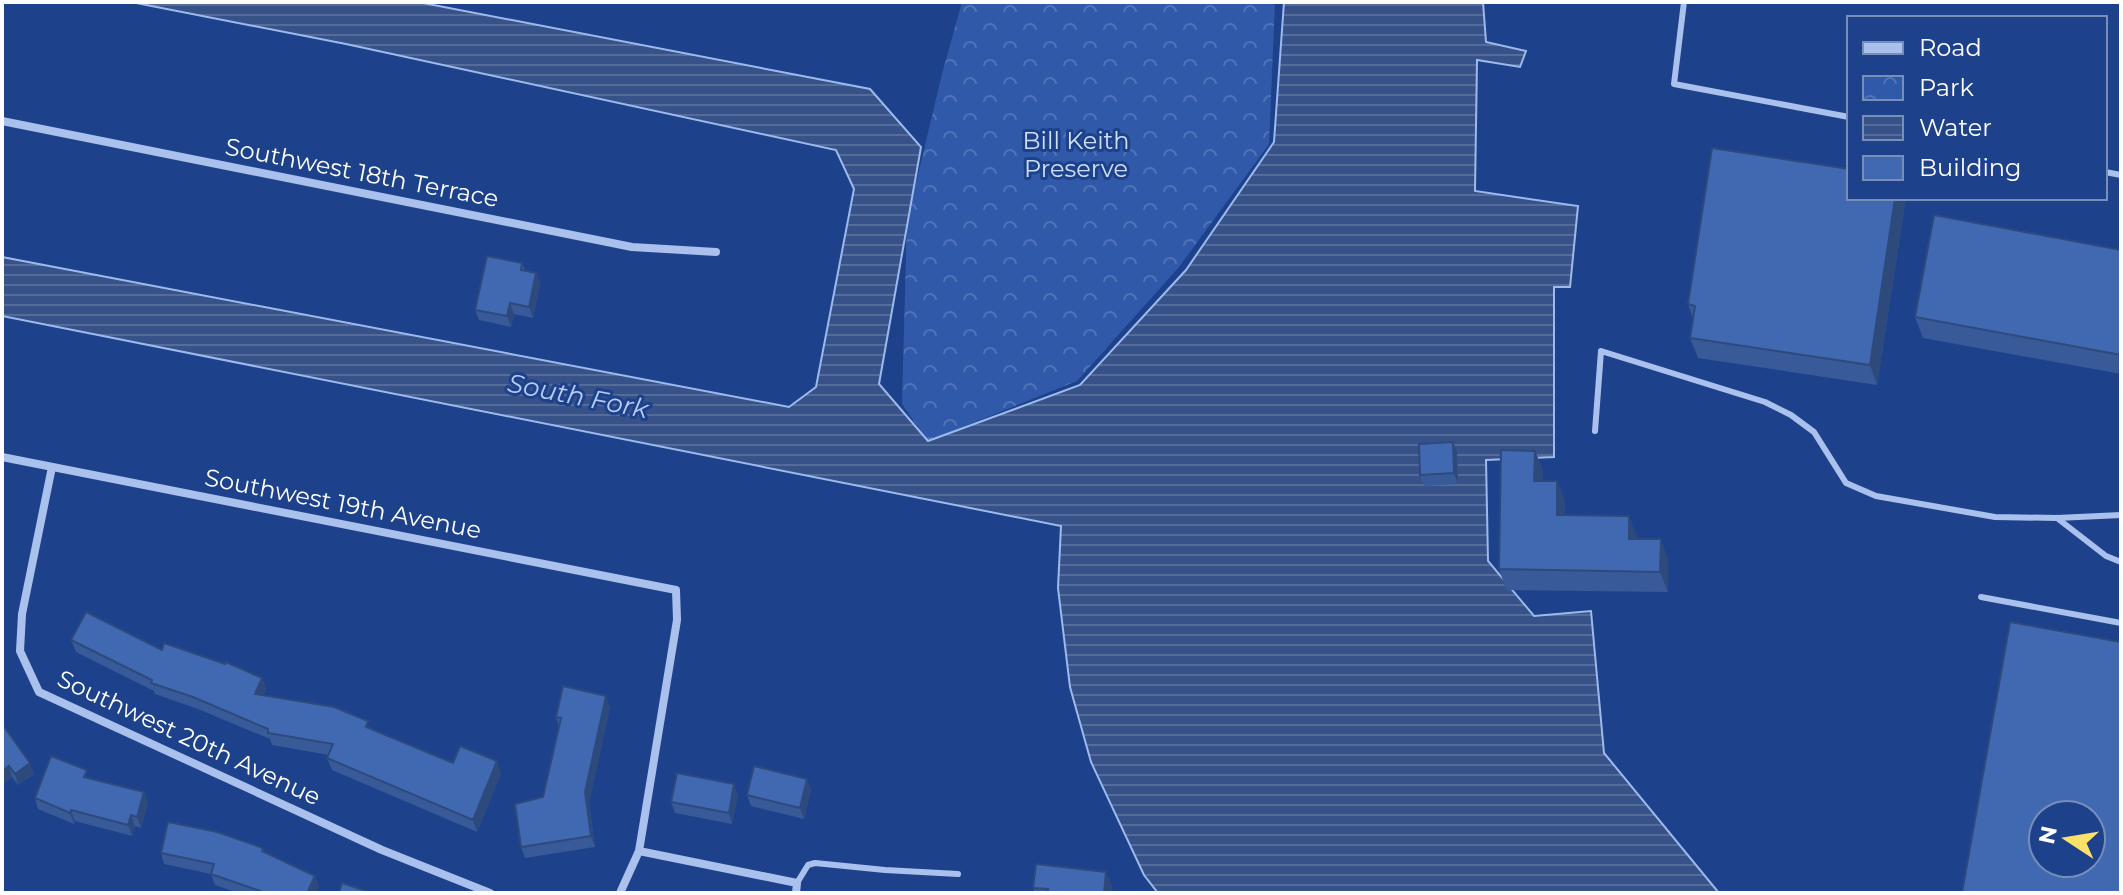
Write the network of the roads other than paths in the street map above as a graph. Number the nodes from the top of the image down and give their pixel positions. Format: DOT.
graph roads {
  1 [pos="1684,2"];
  2 [pos="1847,117"];
  3 [pos="2,121"];
  4 [pos="716,252"];
  5 [pos="1595,431"];
  6 [pos="2,457"];
  7 [pos="52,467"];
  8 [pos="2121,515"];
  9 [pos="2057,518"];
  10 [pos="2121,562"];
  11 [pos="1981,597"];
  12 [pos="2121,623"];
  13 [pos="639,851"];
  14 [pos="958,874"];
  15 [pos="796,888"];
  16 [pos="490,893"];
  17 [pos="620,893"];
  1 -- 2 [label="lane"];
  3 -- 4 [label="street, Southwest 18th Terrace"];
  5 -- 9 [label="lane"];
  6 -- 7 [label="street, Southwest 19th Avenue"];
  7 -- 13 [label="street, Southwest 19th Avenue"];
  7 -- 16 [label="street, Southwest 20th Avenue"];
  8 -- 9 [label="lane"];
  9 -- 10 [label="lane"];
  11 -- 12 [label="lane"];
  13 -- 15 [label="street"];
  13 -- 17 [label="street"];
  14 -- 15 [label="lane"];
}
